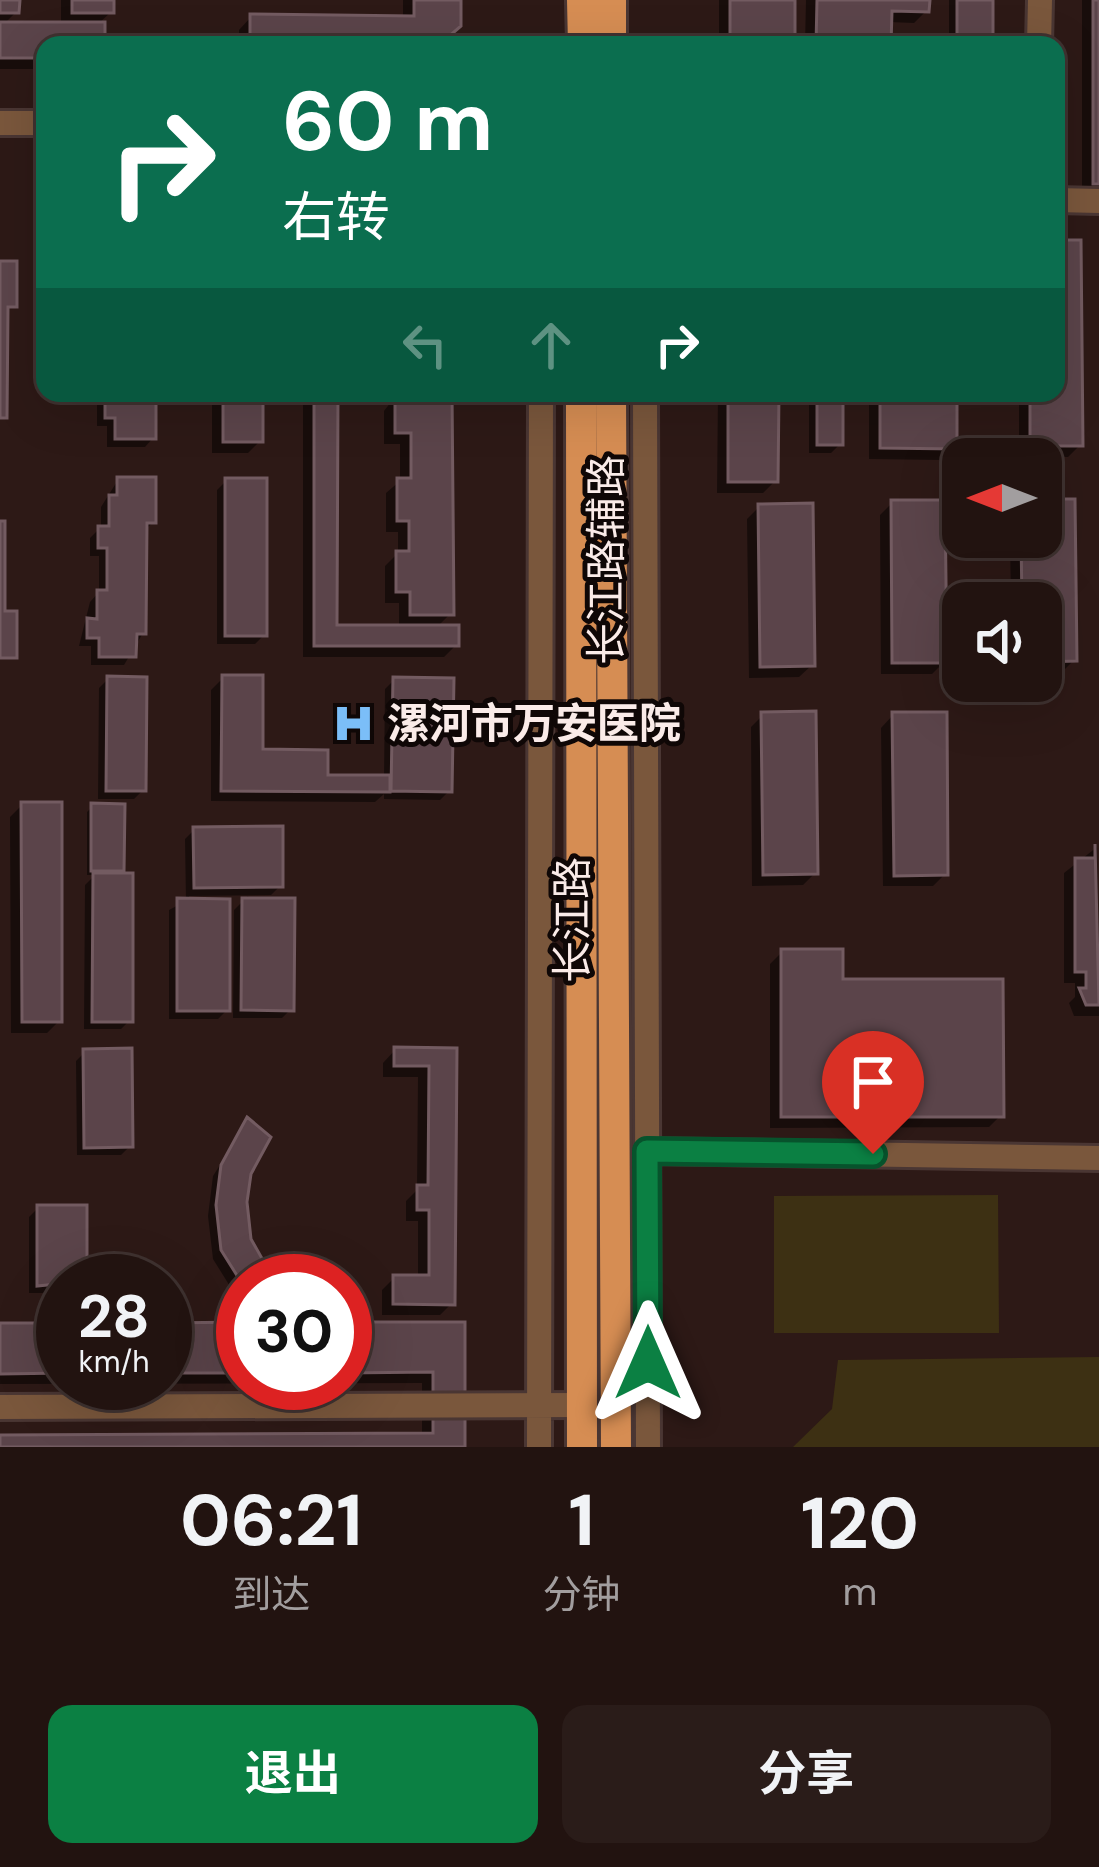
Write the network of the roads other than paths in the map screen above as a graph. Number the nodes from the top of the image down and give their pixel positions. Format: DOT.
graph roads {
  1 [pos="1040,0"];
  2 [pos="596,2"];
  3 [pos="586,36"];
  4 [pos="608,36"];
  5 [pos="1039,36"];
  6 [pos="0,123"];
  7 [pos="36,123"];
  8 [pos="1065,200"];
  9 [pos="1099,201"];
  10 [pos="541,402"];
  11 [pos="580,402"];
  12 [pos="611,402"];
  13 [pos="645,402"];
  14 [pos="647,1151"];
  15 [pos="1099,1158"];
  16 [pos="539,1405"];
  17 [pos="582,1405"];
  18 [pos="0,1407"];
  19 [pos="539,1447"];
  20 [pos="582,1447"];
  21 [pos="616,1447"];
  22 [pos="649,1447"];
  1 -- 5 [label="street"];
  2 -- 3 [label="main road"];
  2 -- 4 [label="main road"];
  6 -- 7 [label="street"];
  8 -- 9 [label="street"];
  10 -- 16 [label="street, 长江路辅路"];
  11 -- 17 [label="main road, 长江路"];
  12 -- 21 [label="main road, 长江路"];
  13 -- 14 [label="street, 长江路辅路"];
  14 -- 15 [label="street"];
  14 -- 22 [label="street, 长江路辅路"];
  16 -- 17 [label="street"];
  16 -- 18 [label="street"];
  16 -- 19 [label="street, 长江路辅路"];
  17 -- 20 [label="main road, 长江路"];
}
